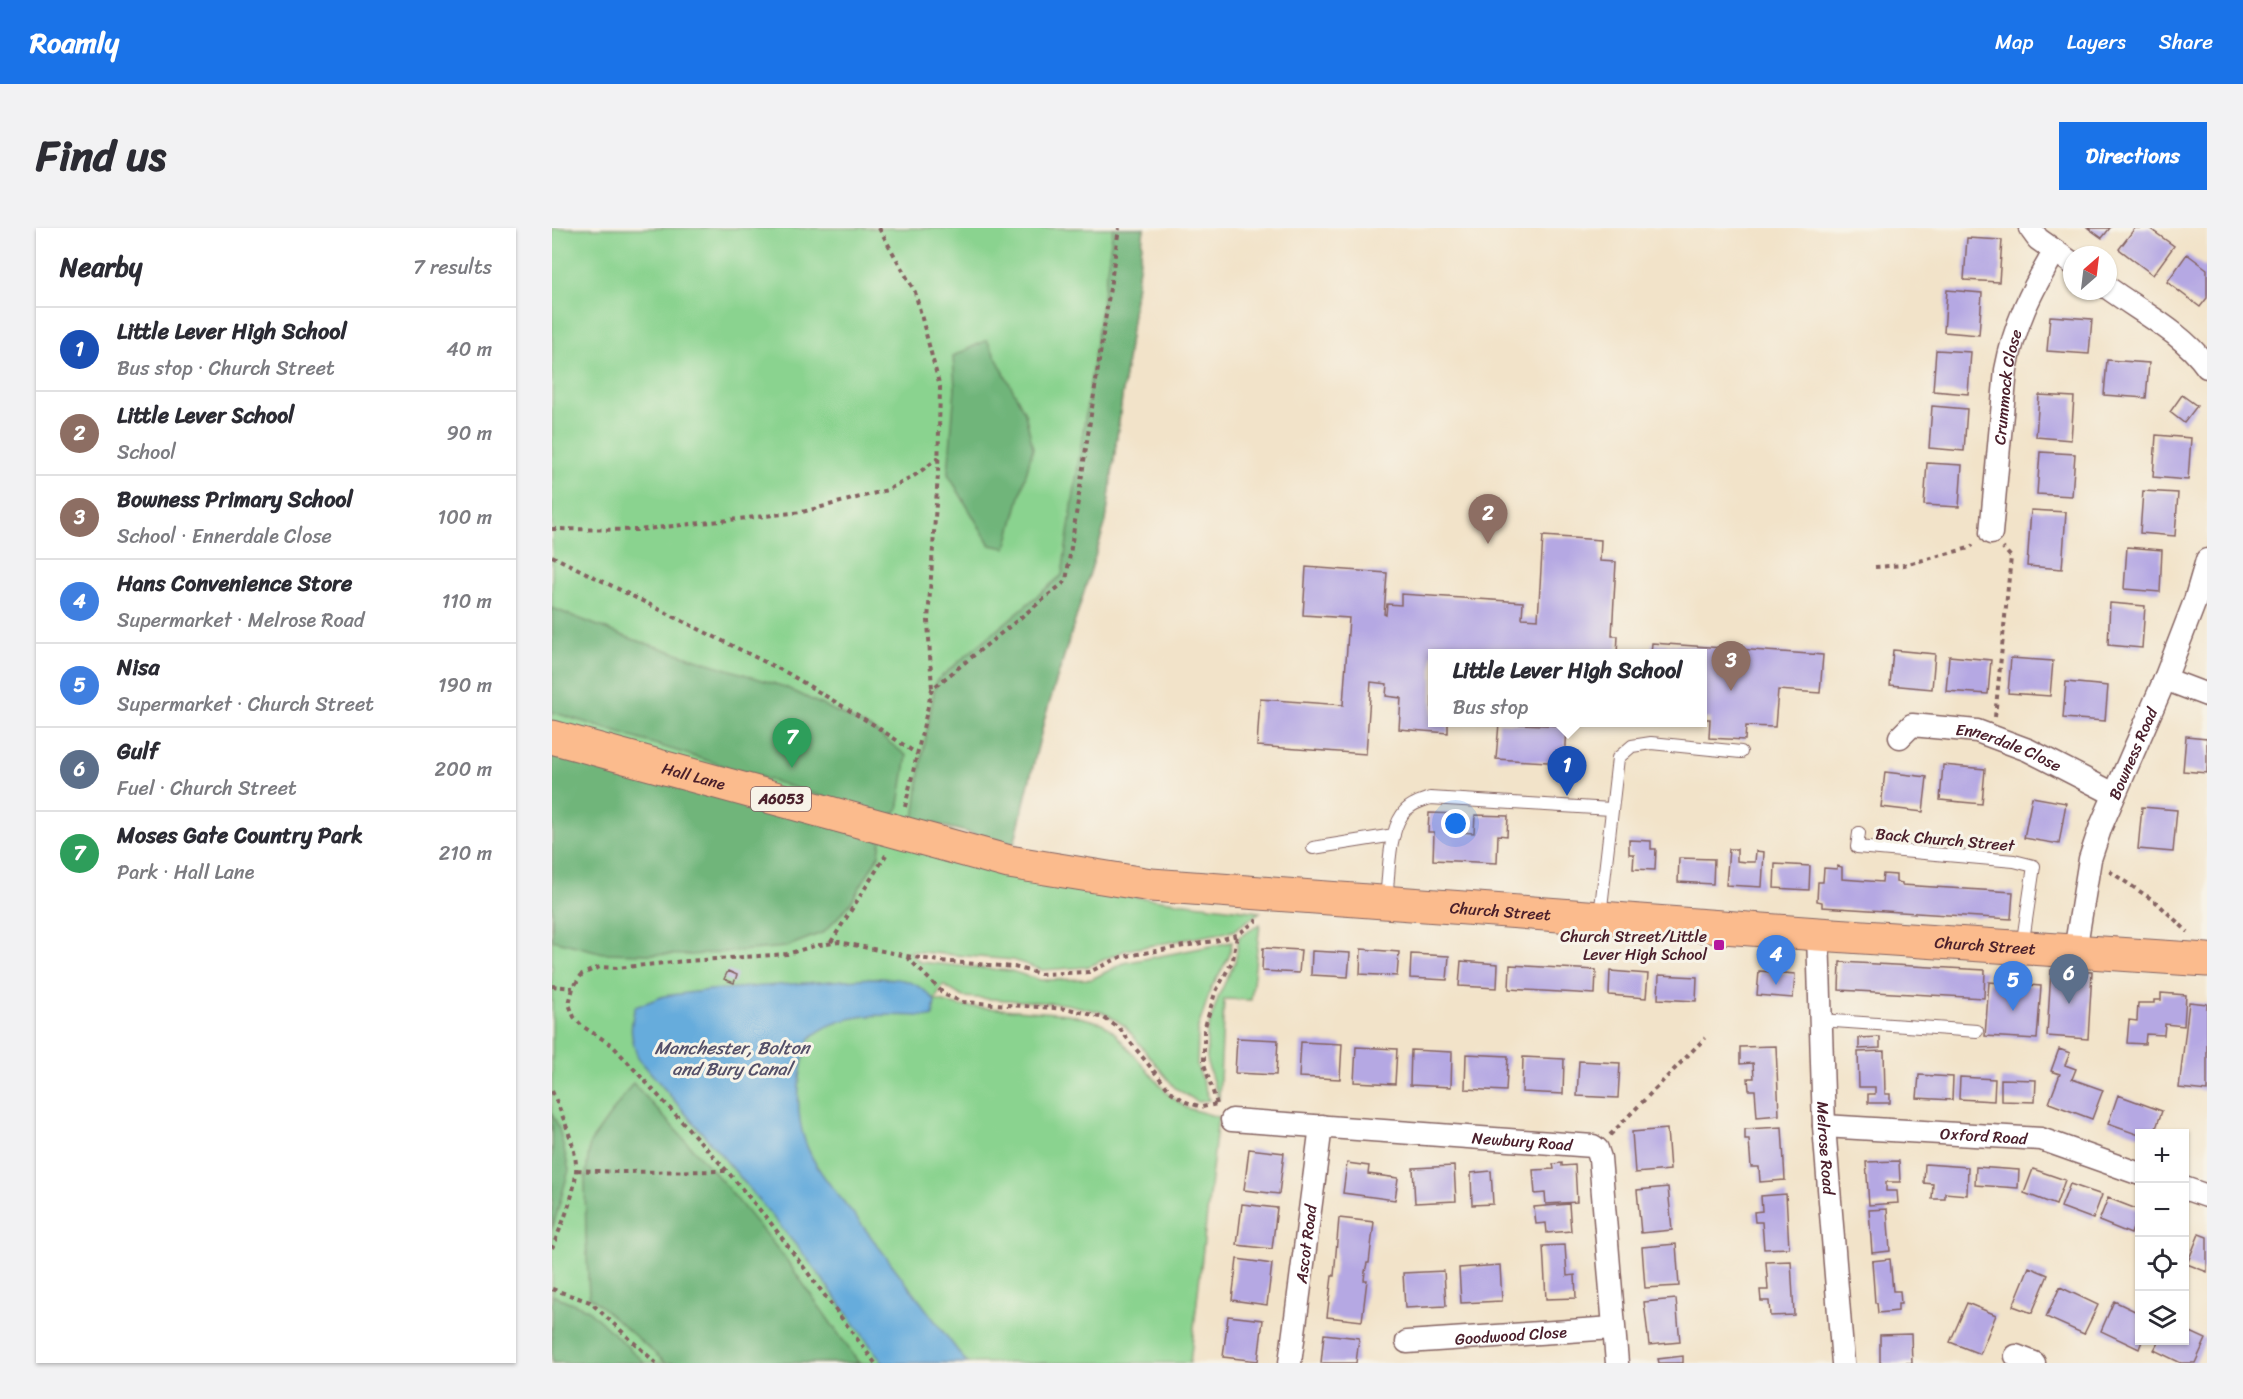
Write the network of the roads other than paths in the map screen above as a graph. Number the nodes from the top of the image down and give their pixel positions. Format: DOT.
graph roads {
  1 [pos="2030,228"];
  2 [pos="2063,257"];
  3 [pos="2117,294"];
  4 [pos="2207,367"];
  5 [pos="1991,533"];
  6 [pos="2207,560"];
  7 [pos="2165,679"];
  8 [pos="2207,694"];
  9 [pos="552,737"];
  10 [pos="1900,737"];
  11 [pos="1741,752"];
  12 [pos="2114,794"];
  13 [pos="1611,809"];
  14 [pos="1859,833"];
  15 [pos="1394,835"];
  16 [pos="1313,848"];
  17 [pos="1010,862"];
  18 [pos="1386,902"];
  19 [pos="1600,918"];
  20 [pos="1818,934"];
  21 [pos="2022,947"];
  22 [pos="2198,947"];
  23 [pos="2075,951"];
  24 [pos="1821,1020"];
  25 [pos="1977,1031"];
  26 [pos="1224,1112"];
  27 [pos="1321,1126"];
  28 [pos="1824,1126"];
  29 [pos="2135,1173"];
  30 [pos="2189,1190"];
  31 [pos="2207,1196"];
  32 [pos="1613,1328"];
  33 [pos="1407,1342"];
  34 [pos="1290,1363"];
  35 [pos="1617,1363"];
  36 [pos="1843,1363"];
  1 -- 2 [label="street"];
  2 -- 5 [label="street, Crummock Close"];
  3 -- 4 [label="street"];
  6 -- 7 [label="street, Bowness Road"];
  7 -- 8 [label="street"];
  7 -- 12 [label="street, Bowness Road"];
  9 -- 17 [label="main road, Hall Lane / A6053"];
  10 -- 12 [label="street, Ennerdale Close"];
  11 -- 13 [label="lane"];
  12 -- 23 [label="street, Bowness Road"];
  13 -- 15 [label="lane"];
  13 -- 19 [label="lane"];
  14 -- 21 [label="lane, Back Church Street"];
  15 -- 16 [label="lane"];
  15 -- 18 [label="lane"];
  17 -- 18 [label="main road, Church Street / A6053"];
  18 -- 19 [label="main road, Church Street / A6053"];
  19 -- 20 [label="main road, Church Street / A6053"];
  20 -- 21 [label="main road, Church Street / A6053"];
  20 -- 24 [label="street, Melrose Road"];
  21 -- 23 [label="main road, Church Street / A6053"];
  22 -- 23 [label="main road, Church Street / A6053"];
  24 -- 25 [label="lane"];
  24 -- 28 [label="street, Melrose Road"];
  26 -- 27 [label="street, Newbury Road"];
  27 -- 32 [label="street, Newbury Road"];
  27 -- 34 [label="street, Ascot Road"];
  28 -- 29 [label="street, Oxford Road"];
  28 -- 36 [label="street, Melrose Road"];
  30 -- 31 [label="street"];
  32 -- 33 [label="street, Goodwood Close"];
  32 -- 35 [label="street, Newbury Road"];
}
